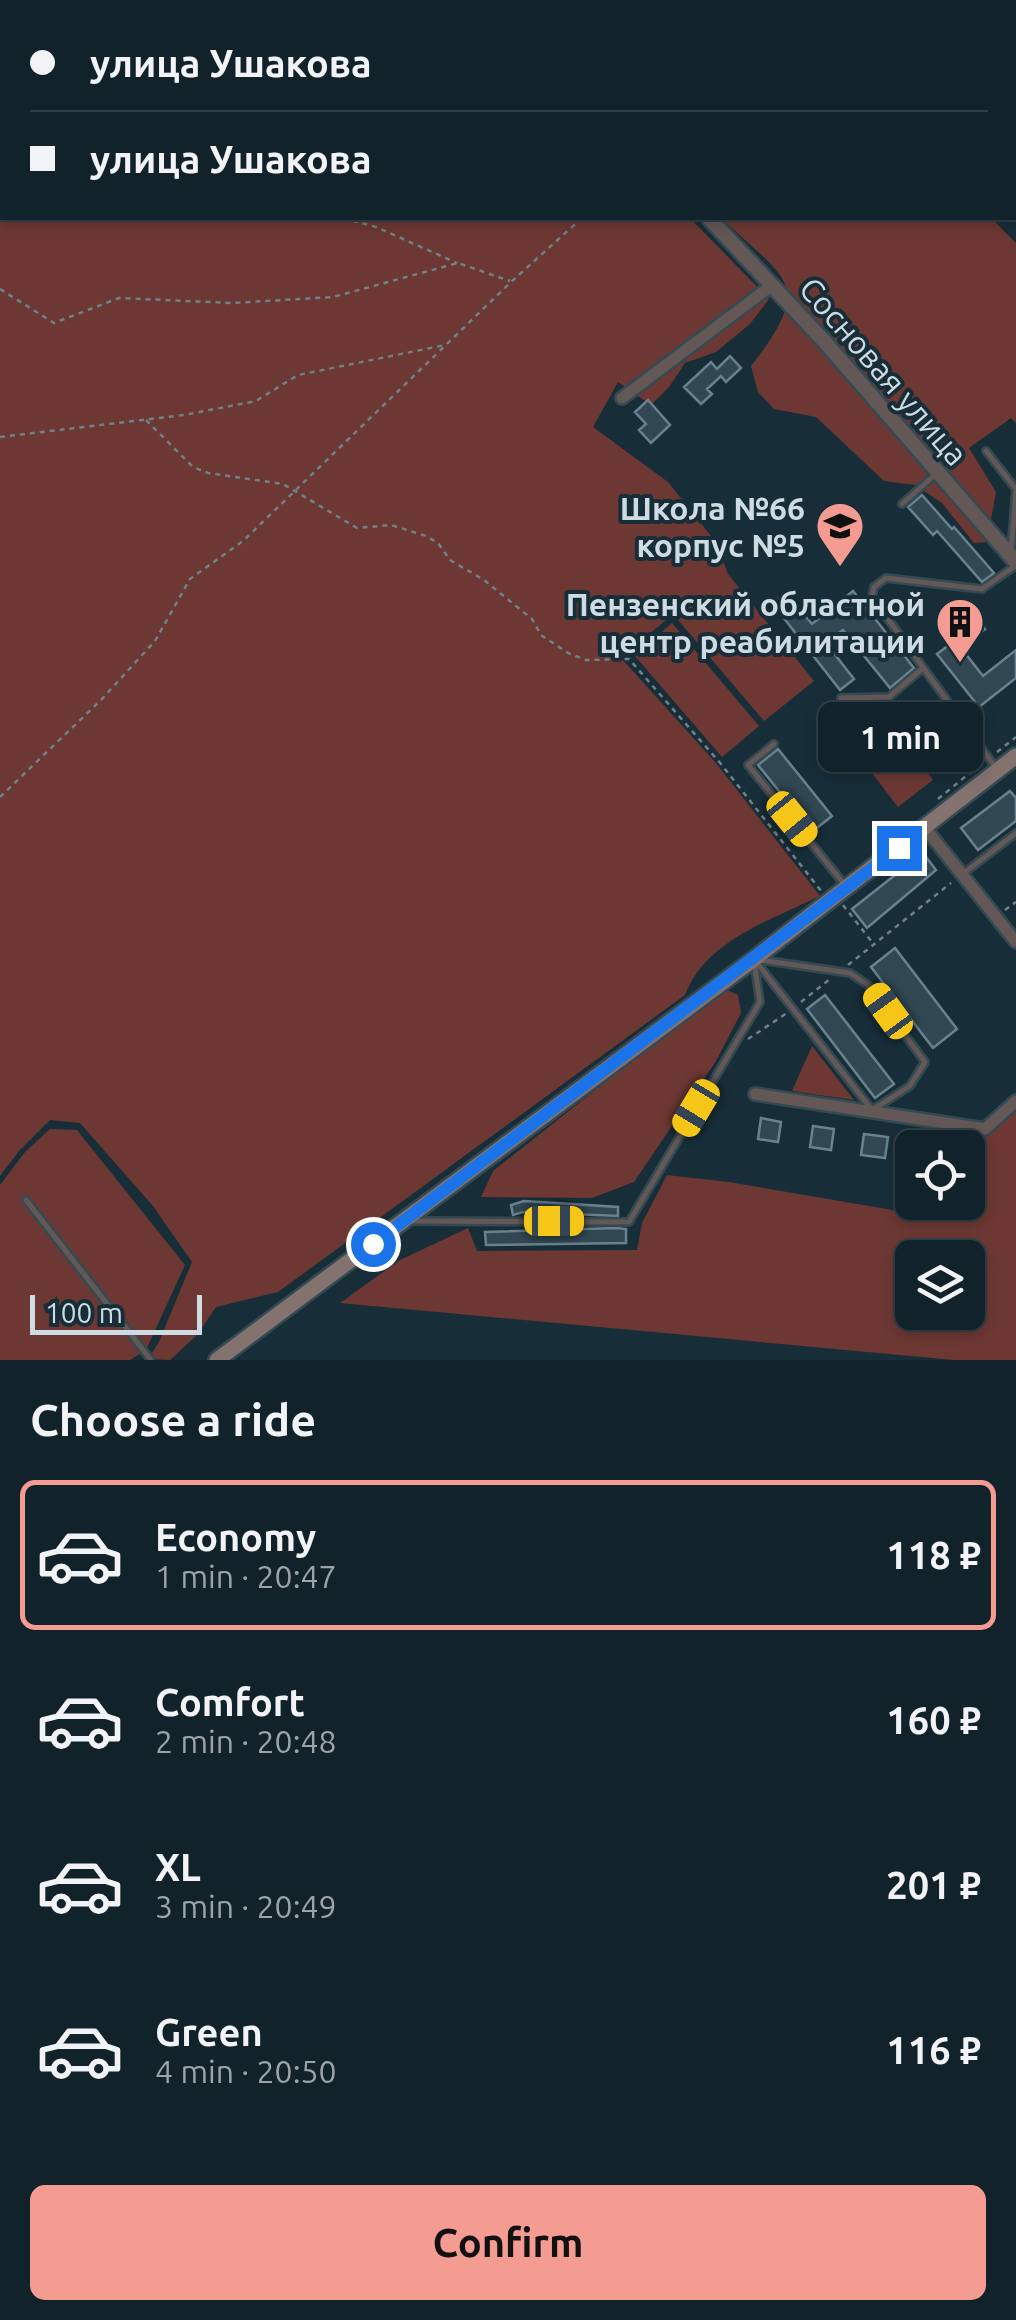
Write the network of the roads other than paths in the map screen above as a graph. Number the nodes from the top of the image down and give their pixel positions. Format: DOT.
graph roads {
  1 [pos="711,220"];
  2 [pos="772,285"];
  3 [pos="622,398"];
  4 [pos="986,452"];
  5 [pos="938,473"];
  6 [pos="902,504"];
  7 [pos="1014,561"];
  8 [pos="923,668"];
  9 [pos="841,698"];
  10 [pos="774,744"];
  11 [pos="1016,756"];
  12 [pos="998,771"];
  13 [pos="925,828"];
  14 [pos="1016,833"];
  15 [pos="962,874"];
  16 [pos="838,895"];
  17 [pos="1016,942"];
  18 [pos="754,959"];
  19 [pos="755,1094"];
  20 [pos="1016,1101"];
  21 [pos="872,1110"];
  22 [pos="26,1200"];
  23 [pos="404,1220"];
  24 [pos="152,1360"];
  25 [pos="217,1360"];
  1 -- 2 [label="street, Сосновая улица"];
  2 -- 3 [label="street"];
  2 -- 5 [label="street, Сосновая улица"];
  4 -- 7 [label="lane"];
  5 -- 6 [label="lane"];
  5 -- 7 [label="street, Сосновая улица"];
  7 -- 8 [label="lane"];
  8 -- 9 [label="lane"];
  8 -- 12 [label="lane"];
  10 -- 16 [label="lane"];
  11 -- 12 [label="main road"];
  12 -- 13 [label="main road"];
  13 -- 15 [label="street"];
  13 -- 16 [label="main road"];
  14 -- 15 [label="lane"];
  15 -- 17 [label="street"];
  16 -- 18 [label="main road"];
  18 -- 21 [label="lane"];
  18 -- 21 [label="lane"];
  18 -- 23 [label="main road"];
  18 -- 23 [label="lane"];
  19 -- 21 [label="street"];
  20 -- 21 [label="street"];
  22 -- 24 [label="lane"];
  23 -- 25 [label="main road"];
}
